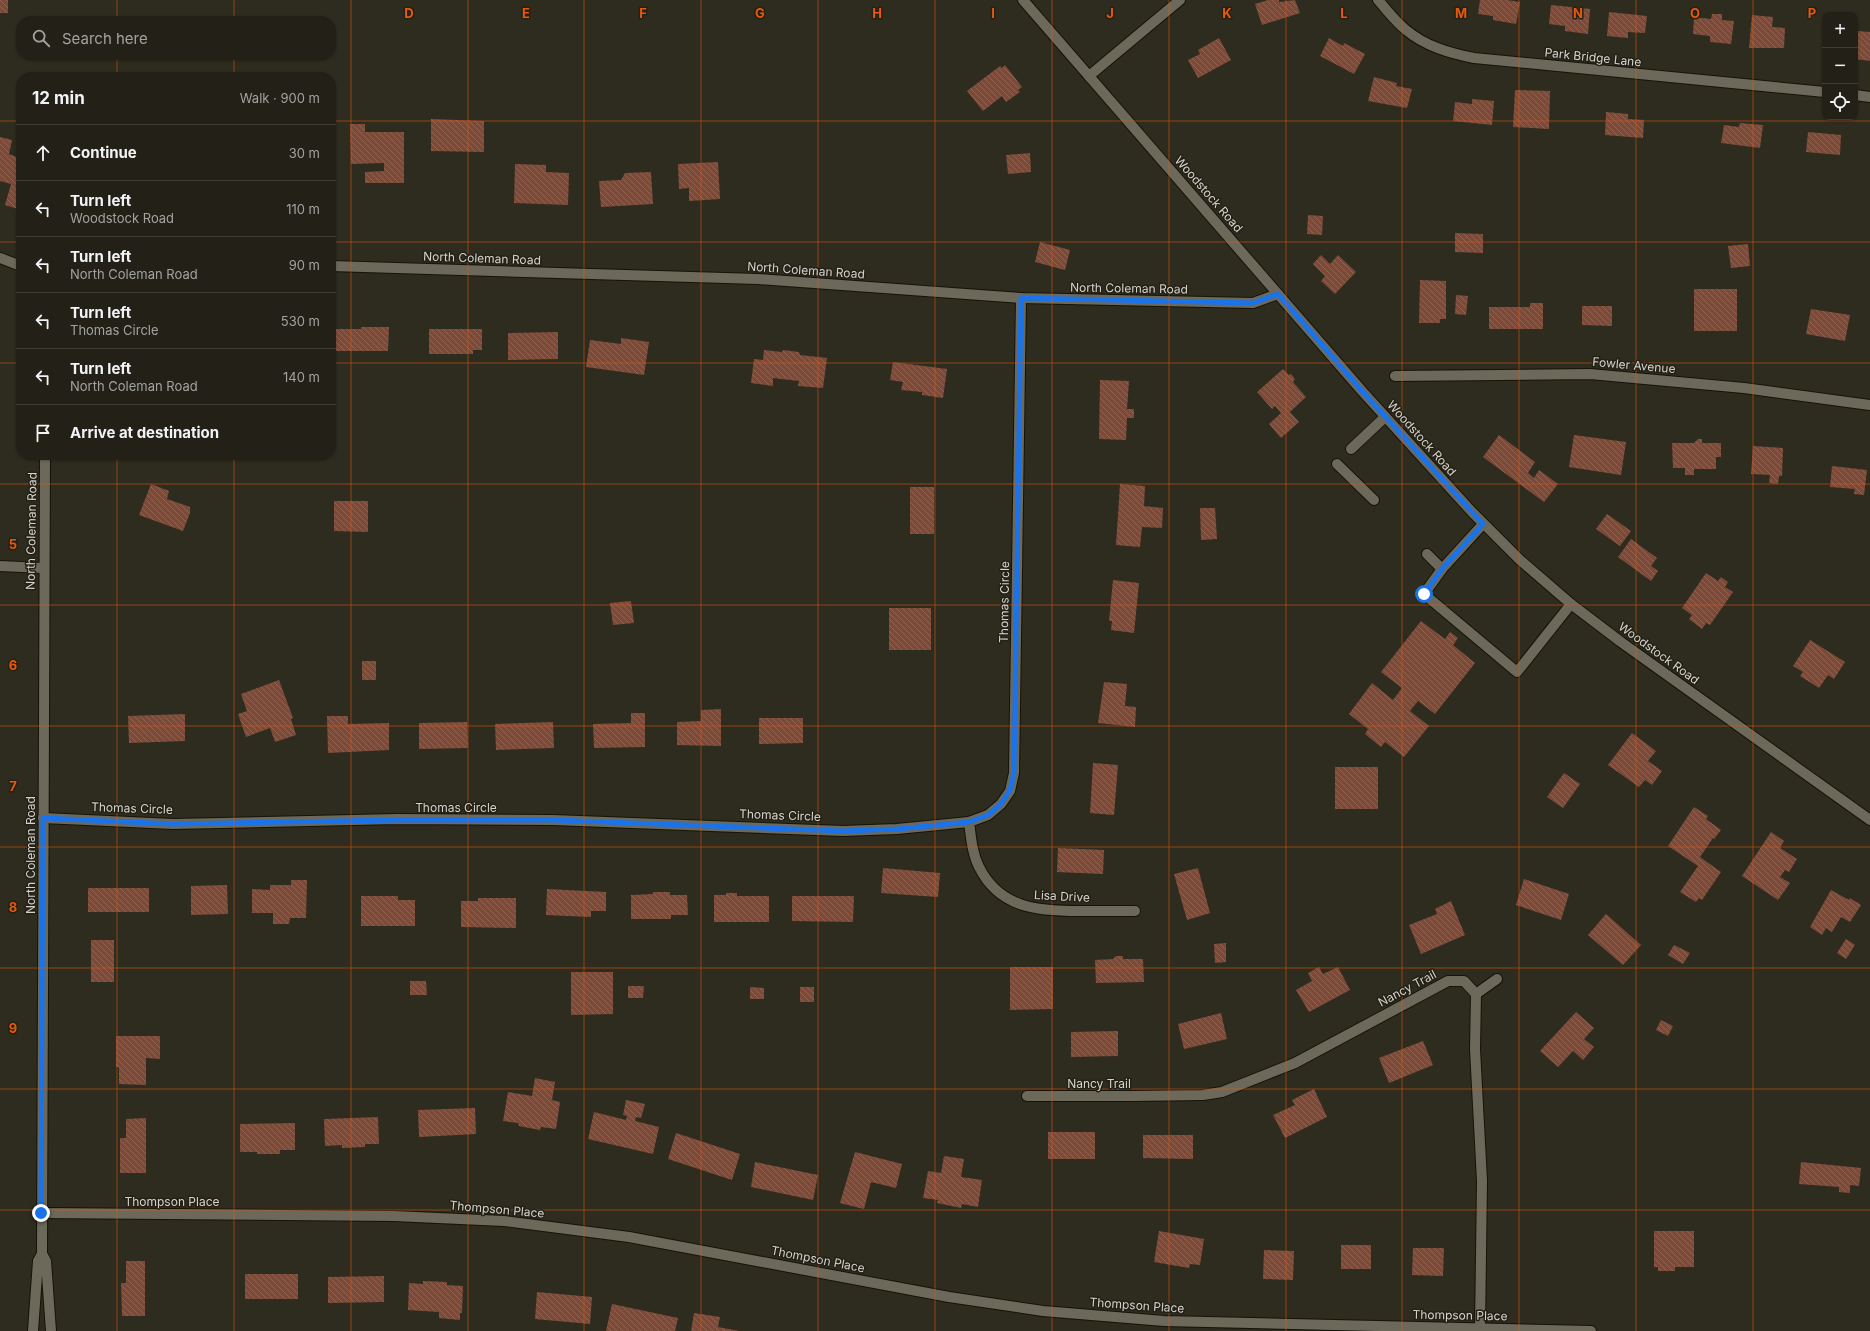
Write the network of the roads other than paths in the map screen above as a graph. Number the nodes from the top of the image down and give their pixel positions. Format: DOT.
graph roads {
  1 [pos="1023,0"];
  2 [pos="1180,0"];
  3 [pos="1378,0"];
  4 [pos="1089,76"];
  5 [pos="1822,92"];
  6 [pos="1858,95"];
  7 [pos="1870,97"];
  8 [pos="0,258"];
  9 [pos="16,264"];
  10 [pos="336,266"];
  11 [pos="1278,294"];
  12 [pos="1021,298"];
  13 [pos="1395,376"];
  14 [pos="1870,405"];
  15 [pos="1385,417"];
  16 [pos="1351,449"];
  17 [pos="45,460"];
  18 [pos="1337,464"];
  19 [pos="1374,500"];
  20 [pos="1483,524"];
  21 [pos="1427,554"];
  22 [pos="0,566"];
  23 [pos="43,568"];
  24 [pos="1442,569"];
  25 [pos="1571,604"];
  26 [pos="43,818"];
  27 [pos="1870,820"];
  28 [pos="969,822"];
  29 [pos="1135,911"];
  30 [pos="1497,979"];
  31 [pos="1476,994"];
  32 [pos="1027,1096"];
  33 [pos="41,1213"];
  34 [pos="42,1254"];
  35 [pos="1383,1329"];
  36 [pos="1480,1329"];
  37 [pos="33,1331"];
  38 [pos="51,1331"];
  39 [pos="1591,1331"];
  1 -- 4 [label="street, Woodstock Road"];
  2 -- 4 [label="street"];
  3 -- 5 [label="street, Park Bridge Lane"];
  4 -- 11 [label="street, Woodstock Road"];
  6 -- 7 [label="street"];
  8 -- 9 [label="street"];
  10 -- 12 [label="street, North Coleman Road"];
  11 -- 12 [label="street, North Coleman Road"];
  11 -- 15 [label="street, Woodstock Road"];
  12 -- 28 [label="street, Thomas Circle"];
  13 -- 14 [label="street, Fowler Avenue"];
  15 -- 16 [label="street"];
  15 -- 20 [label="street, Woodstock Road"];
  17 -- 23 [label="street, North Coleman Road"];
  18 -- 19 [label="street"];
  20 -- 24 [label="street"];
  20 -- 25 [label="street, Woodstock Road"];
  21 -- 24 [label="street"];
  22 -- 23 [label="street"];
  23 -- 26 [label="street, North Coleman Road"];
  24 -- 25 [label="street"];
  25 -- 27 [label="street, Woodstock Road"];
  26 -- 28 [label="street, Thomas Circle"];
  26 -- 33 [label="street, North Coleman Road"];
  28 -- 29 [label="street, Lisa Drive"];
  30 -- 31 [label="street"];
  31 -- 32 [label="street, Nancy Trail"];
  31 -- 36 [label="street"];
  33 -- 34 [label="street, North Coleman Road"];
  33 -- 35 [label="street, Thompson Place"];
  34 -- 37 [label="street, North Coleman Road"];
  34 -- 38 [label="street, North Coleman Road"];
  35 -- 36 [label="street, Thompson Place"];
  36 -- 39 [label="street, Thompson Place"];
}
